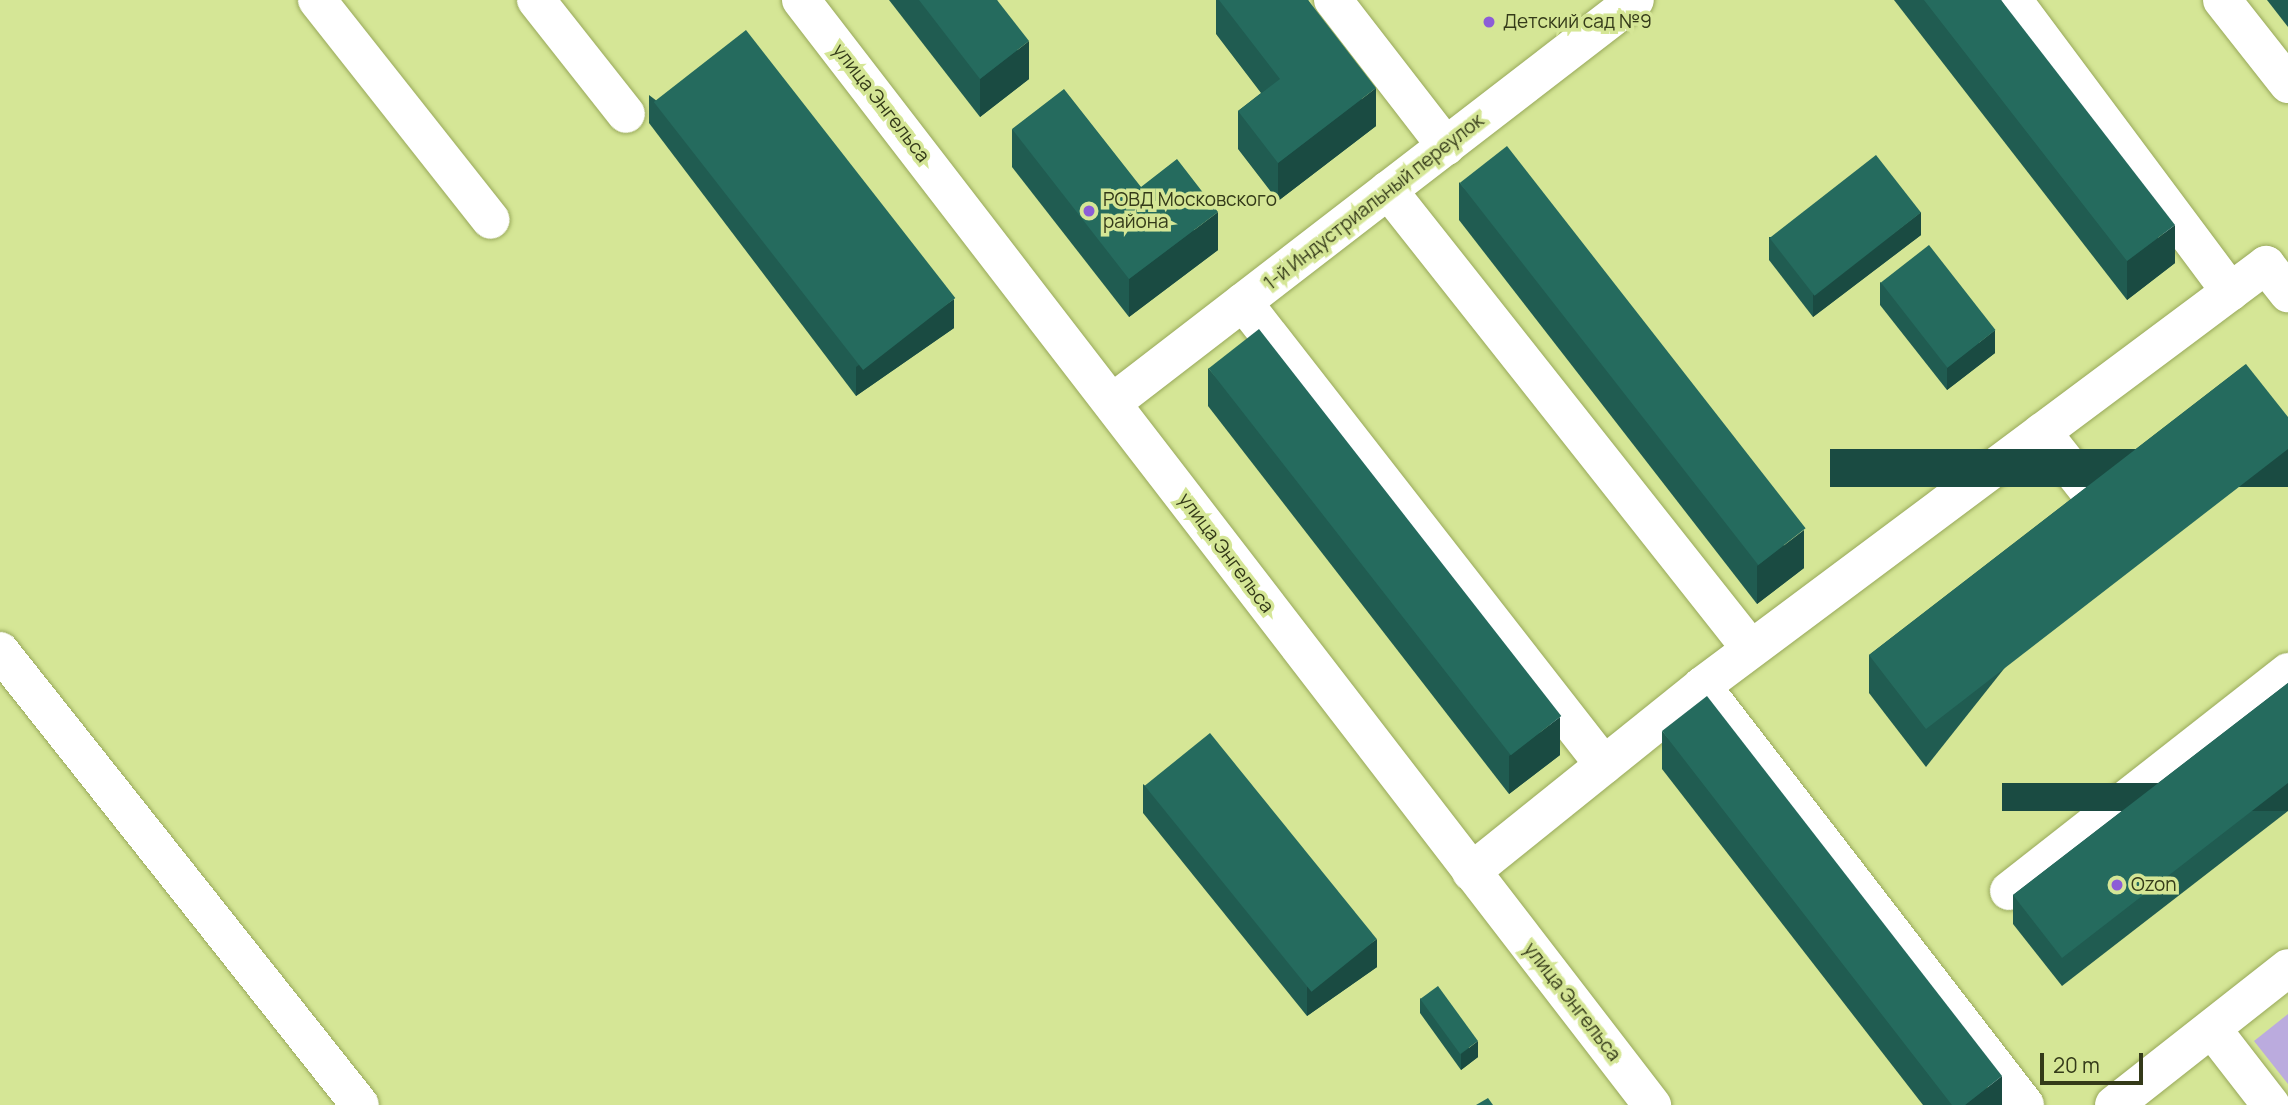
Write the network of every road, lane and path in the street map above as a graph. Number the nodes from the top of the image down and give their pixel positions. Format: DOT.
graph roads {
  1 [pos="317,0"];
  2 [pos="536,0"];
  3 [pos="801,0"];
  4 [pos="1332,0"];
  5 [pos="1635,0"];
  6 [pos="2013,0"];
  7 [pos="2222,0"];
  8 [pos="2288,84"];
  9 [pos="626,114"];
  10 [pos="1446,146"];
  11 [pos="1388,190"];
  12 [pos="491,220"];
  13 [pos="2281,267"];
  14 [pos="2231,292"];
  15 [pos="1243,302"];
  16 [pos="1094,389"];
  17 [pos="2042,432"];
  18 [pos="2095,499"];
  19 [pos="1751,649"];
  20 [pos="0,651"];
  21 [pos="2288,672"];
  22 [pos="1702,686"];
  23 [pos="1604,765"];
  24 [pos="1471,872"];
  25 [pos="2009,891"];
  26 [pos="2288,968"];
  27 [pos="2211,1029"];
  28 [pos="1650,1104"];
  29 [pos="360,1105"];
  30 [pos="2025,1105"];
  31 [pos="2114,1105"];
  32 [pos="2271,1105"];
  1 -- 12 [label="street"];
  2 -- 9 [label="street"];
  3 -- 16 [label="street, улица Энгельса"];
  4 -- 10 [label="street"];
  5 -- 10 [label="street, 1-й Индустриальный переулок"];
  6 -- 14 [label="street"];
  7 -- 8 [label="street"];
  10 -- 11 [label="street, 1-й Индустриальный переулок"];
  11 -- 15 [label="street, 1-й Индустриальный переулок"];
  11 -- 19 [label="street"];
  13 -- 14 [label="street"];
  14 -- 17 [label="street"];
  15 -- 16 [label="street, 1-й Индустриальный переулок"];
  15 -- 23 [label="street"];
  16 -- 24 [label="street, улица Энгельса"];
  17 -- 18 [label="street"];
  17 -- 19 [label="street"];
  19 -- 22 [label="street"];
  20 -- 29 [label="street"];
  21 -- 25 [label="street"];
  22 -- 23 [label="street"];
  22 -- 30 [label="street"];
  23 -- 24 [label="street"];
  24 -- 28 [label="street, улица Энгельса"];
  26 -- 27 [label="street"];
  27 -- 31 [label="street"];
  27 -- 32 [label="street"];
}
